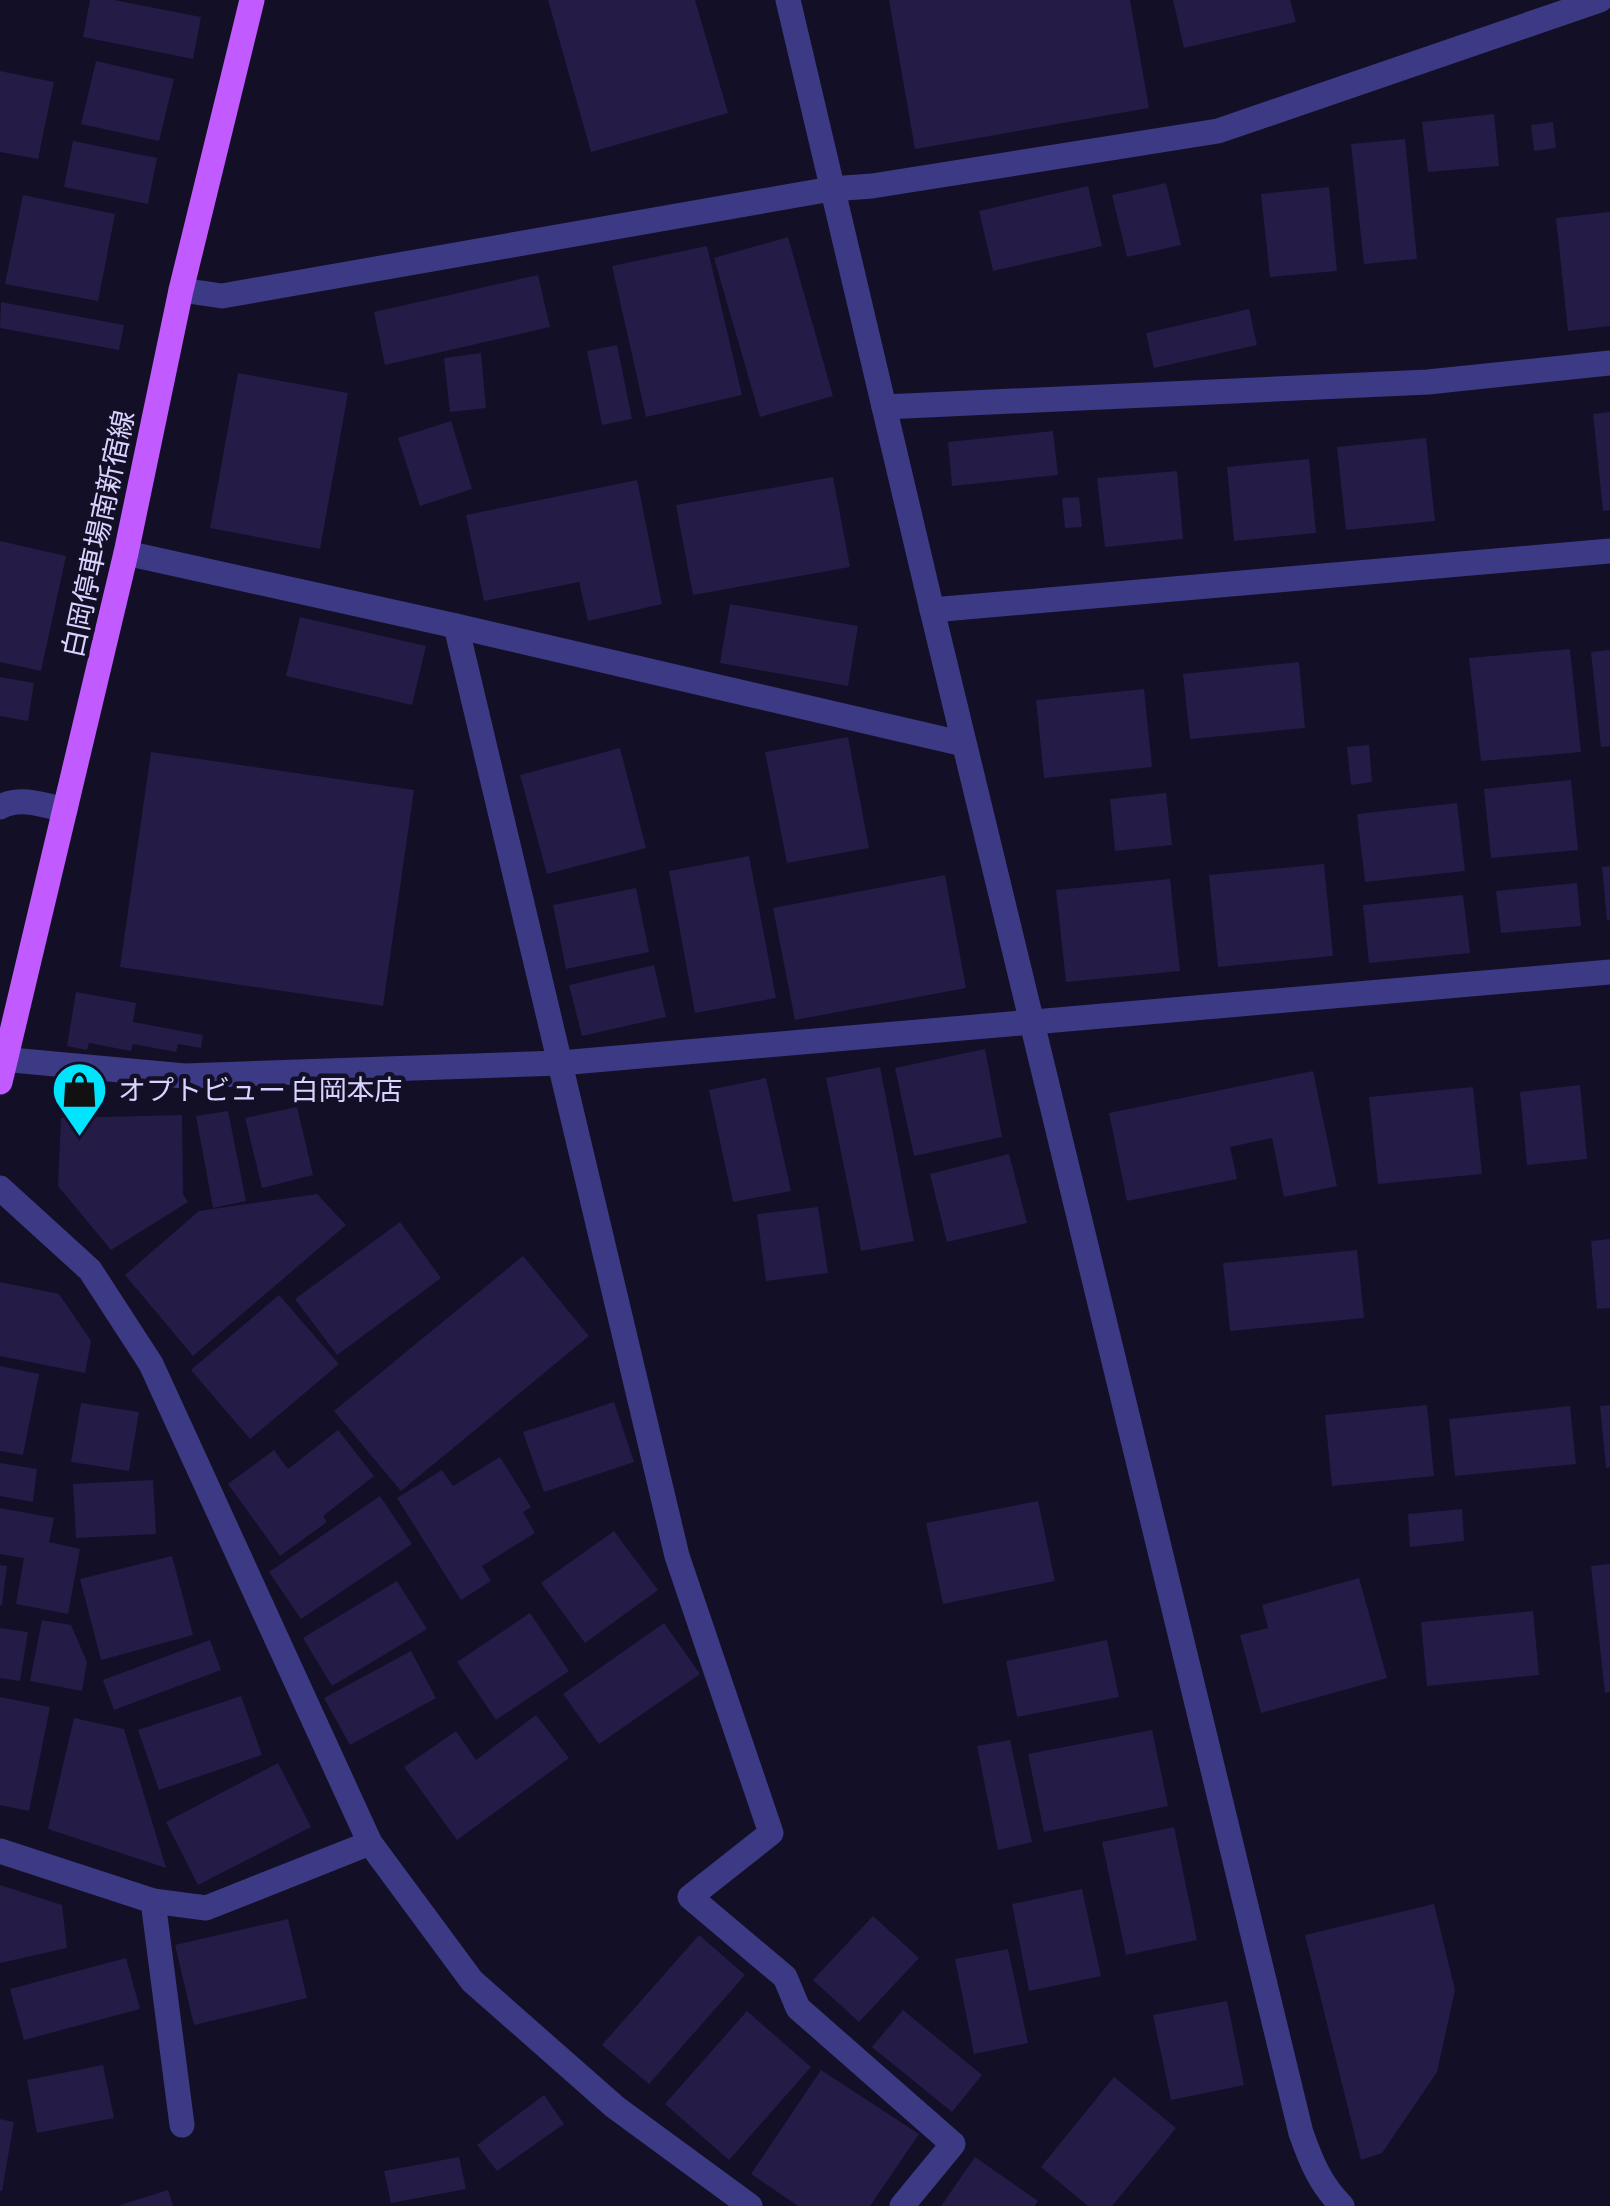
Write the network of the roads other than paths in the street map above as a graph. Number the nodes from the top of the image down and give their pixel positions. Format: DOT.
graph roads {
  1 [pos="252,0"];
  2 [pos="788,0"];
  3 [pos="1600,0"];
  4 [pos="831,190"];
  5 [pos="181,290"];
  6 [pos="1610,362"];
  7 [pos="884,407"];
  8 [pos="1610,551"];
  9 [pos="126,553"];
  10 [pos="932,610"];
  11 [pos="456,626"];
  12 [pos="964,744"];
  13 [pos="0,807"];
  14 [pos="65,810"];
  15 [pos="1610,972"];
  16 [pos="1032,1022"];
  17 [pos="560,1063"];
  18 [pos="2,1067"];
  19 [pos="0,1188"];
  20 [pos="370,1843"];
  21 [pos="0,1850"];
  22 [pos="153,1901"];
  23 [pos="182,2126"];
  24 [pos="750,2206"];
  25 [pos="902,2206"];
  26 [pos="1342,2206"];
  1 -- 5 [label="main road, 白岡停車場南新宿線"];
  2 -- 4 [label="street"];
  3 -- 4 [label="street"];
  4 -- 5 [label="street"];
  4 -- 7 [label="street"];
  5 -- 9 [label="main road, 白岡停車場南新宿線"];
  6 -- 7 [label="street"];
  7 -- 10 [label="street"];
  8 -- 10 [label="street"];
  9 -- 11 [label="street"];
  9 -- 14 [label="main road, 白岡停車場南新宿線"];
  10 -- 12 [label="street"];
  11 -- 12 [label="street"];
  11 -- 17 [label="street"];
  12 -- 16 [label="street"];
  13 -- 14 [label="street"];
  14 -- 18 [label="main road, 白岡停車場南新宿線"];
  15 -- 16 [label="street"];
  16 -- 17 [label="street"];
  16 -- 26 [label="street"];
  17 -- 18 [label="street"];
  17 -- 25 [label="street"];
  19 -- 20 [label="street"];
  20 -- 22 [label="street"];
  20 -- 24 [label="street"];
  21 -- 22 [label="street"];
  22 -- 23 [label="street"];
}
